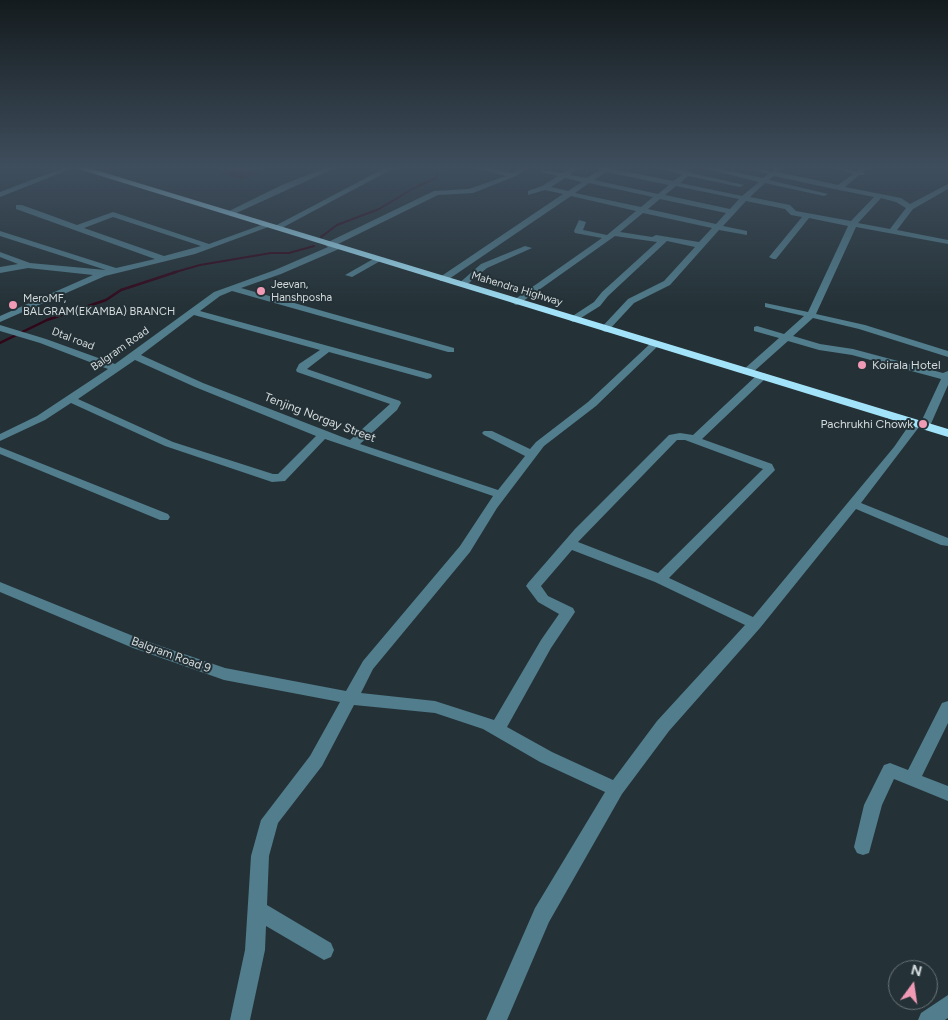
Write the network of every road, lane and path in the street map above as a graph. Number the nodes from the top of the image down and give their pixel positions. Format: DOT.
graph roads {
  1 [pos="42,216"];
  2 [pos="109,216"];
  3 [pos="118,216"];
  4 [pos="236,216"];
  5 [pos="294,216"];
  6 [pos="393,216"];
  7 [pos="537,216"];
  8 [pos="634,216"];
  9 [pos="671,216"];
  10 [pos="727,216"];
  11 [pos="807,216"];
  12 [pos="861,216"];
  13 [pos="903,216"];
  14 [pos="582,222"];
  15 [pos="853,224"];
  16 [pos="717,226"];
  17 [pos="271,227"];
  18 [pos="76,228"];
  19 [pos="617,229"];
  20 [pos="892,232"];
  21 [pos="0,233"];
  22 [pos="744,233"];
  23 [pos="604,240"];
  24 [pos="948,242"];
  25 [pos="700,245"];
  26 [pos="208,246"];
  27 [pos="333,246"];
  28 [pos="528,248"];
  29 [pos="0,254"];
  30 [pos="773,256"];
  31 [pos="164,259"];
  32 [pos="378,260"];
  33 [pos="28,265"];
  34 [pos="0,270"];
  35 [pos="116,271"];
  36 [pos="102,274"];
  37 [pos="349,275"];
  38 [pos="443,279"];
  39 [pos="461,285"];
  40 [pos="230,288"];
  41 [pos="516,302"];
  42 [pos="768,305"];
  43 [pos="0,308"];
  44 [pos="193,312"];
  45 [pos="14,313"];
  46 [pos="811,315"];
  47 [pos="0,319"];
  48 [pos="573,319"];
  49 [pos="0,328"];
  50 [pos="605,329"];
  51 [pos="757,329"];
  52 [pos="785,338"];
  53 [pos="655,344"];
  54 [pos="329,348"];
  55 [pos="452,350"];
  56 [pos="948,354"];
  57 [pos="134,356"];
  58 [pos="115,368"];
  59 [pos="747,372"];
  60 [pos="427,376"];
  61 [pos="762,376"];
  62 [pos="947,376"];
  63 [pos="70,399"];
  64 [pos="920,424"];
  65 [pos="948,433"];
  66 [pos="488,434"];
  67 [pos="323,435"];
  68 [pos="0,438"];
  69 [pos="694,440"];
  70 [pos="352,446"];
  71 [pos="0,450"];
  72 [pos="532,455"];
  73 [pos="501,495"];
  74 [pos="854,504"];
  75 [pos="164,517"];
  76 [pos="946,542"];
  77 [pos="570,544"];
  78 [pos="660,579"];
  79 [pos="0,587"];
  80 [pos="755,624"];
  81 [pos="349,698"];
  82 [pos="948,707"];
  83 [pos="497,730"];
  84 [pos="912,779"];
  85 [pos="616,789"];
  86 [pos="948,794"];
  87 [pos="863,848"];
  88 [pos="258,910"];
  89 [pos="324,950"];
  90 [pos="948,1005"];
  91 [pos="240,1020"];
  92 [pos="496,1020"];
  93 [pos="928,1020"];
  1 -- 18 [label="street"];
  2 -- 18 [label="street"];
  3 -- 26 [label="street"];
  4 -- 17 [label="highway, Mahendra Highway"];
  5 -- 17 [label="street"];
  6 -- 27 [label="street, Balgram Road"];
  7 -- 38 [label="street"];
  8 -- 19 [label="street"];
  9 -- 16 [label="street"];
  10 -- 16 [label="street"];
  11 -- 15 [label="street"];
  11 -- 30 [label="street"];
  12 -- 15 [label="street"];
  13 -- 20 [label="street"];
  14 -- 23 [label="street"];
  15 -- 20 [label="street"];
  15 -- 46 [label="street"];
  16 -- 22 [label="street"];
  16 -- 25 [label="street"];
  17 -- 26 [label="street"];
  17 -- 27 [label="highway, Mahendra Highway"];
  18 -- 31 [label="street"];
  19 -- 23 [label="street"];
  19 -- 25 [label="street"];
  20 -- 24 [label="street"];
  21 -- 35 [label="street"];
  23 -- 41 [label="street"];
  23 -- 48 [label="street"];
  25 -- 50 [label="street"];
  26 -- 31 [label="street"];
  27 -- 32 [label="highway, Mahendra Highway"];
  27 -- 40 [label="street, Balgram Road"];
  28 -- 39 [label="street"];
  29 -- 33 [label="street"];
  31 -- 35 [label="street"];
  32 -- 37 [label="street"];
  32 -- 38 [label="highway, Mahendra Highway"];
  33 -- 34 [label="street"];
  33 -- 36 [label="street"];
  35 -- 36 [label="street"];
  36 -- 45 [label="street"];
  38 -- 39 [label="highway, Mahendra Highway"];
  39 -- 41 [label="highway, Mahendra Highway"];
  40 -- 44 [label="street, Balgram Road"];
  40 -- 55 [label="street"];
  41 -- 48 [label="highway, Mahendra Highway"];
  42 -- 46 [label="street"];
  43 -- 45 [label="street"];
  44 -- 54 [label="street"];
  44 -- 57 [label="street, Balgram Road"];
  45 -- 47 [label="street"];
  46 -- 52 [label="street"];
  46 -- 56 [label="street"];
  48 -- 50 [label="highway, Mahendra Highway"];
  49 -- 58 [label="street, Dtal road"];
  50 -- 53 [label="highway, Mahendra Highway"];
  51 -- 52 [label="street"];
  52 -- 59 [label="street"];
  52 -- 62 [label="street"];
  53 -- 59 [label="highway, Mahendra Highway"];
  53 -- 72 [label="street"];
  54 -- 60 [label="street"];
  54 -- 70 [label="street"];
  57 -- 58 [label="street, Balgram Road"];
  57 -- 67 [label="street, Tenjing Norgay Street"];
  58 -- 63 [label="street, Balgram Road"];
  59 -- 61 [label="highway, Mahendra Highway"];
  61 -- 64 [label="highway, Mahendra Highway"];
  61 -- 69 [label="street"];
  62 -- 64 [label="street"];
  63 -- 67 [label="street"];
  63 -- 68 [label="street, Balgram Road"];
  64 -- 65 [label="highway, Mahendra Highway"];
  64 -- 74 [label="street"];
  66 -- 72 [label="street"];
  67 -- 70 [label="street, Tenjing Norgay Street"];
  69 -- 77 [label="street"];
  69 -- 78 [label="street"];
  70 -- 73 [label="street, Tenjing Norgay Street"];
  71 -- 75 [label="street"];
  72 -- 73 [label="street"];
  73 -- 81 [label="street"];
  74 -- 76 [label="street"];
  74 -- 80 [label="street"];
  77 -- 78 [label="street"];
  77 -- 83 [label="street"];
  78 -- 80 [label="street"];
  79 -- 81 [label="street, Balgram Road 9"];
  80 -- 85 [label="street"];
  81 -- 83 [label="street, Balgram Road 9"];
  81 -- 88 [label="street"];
  82 -- 84 [label="street"];
  83 -- 85 [label="street, Balgram Road 9"];
  84 -- 86 [label="street"];
  84 -- 87 [label="street"];
  85 -- 92 [label="street"];
  88 -- 89 [label="street"];
  88 -- 91 [label="street"];
  90 -- 93 [label="street"];
}
